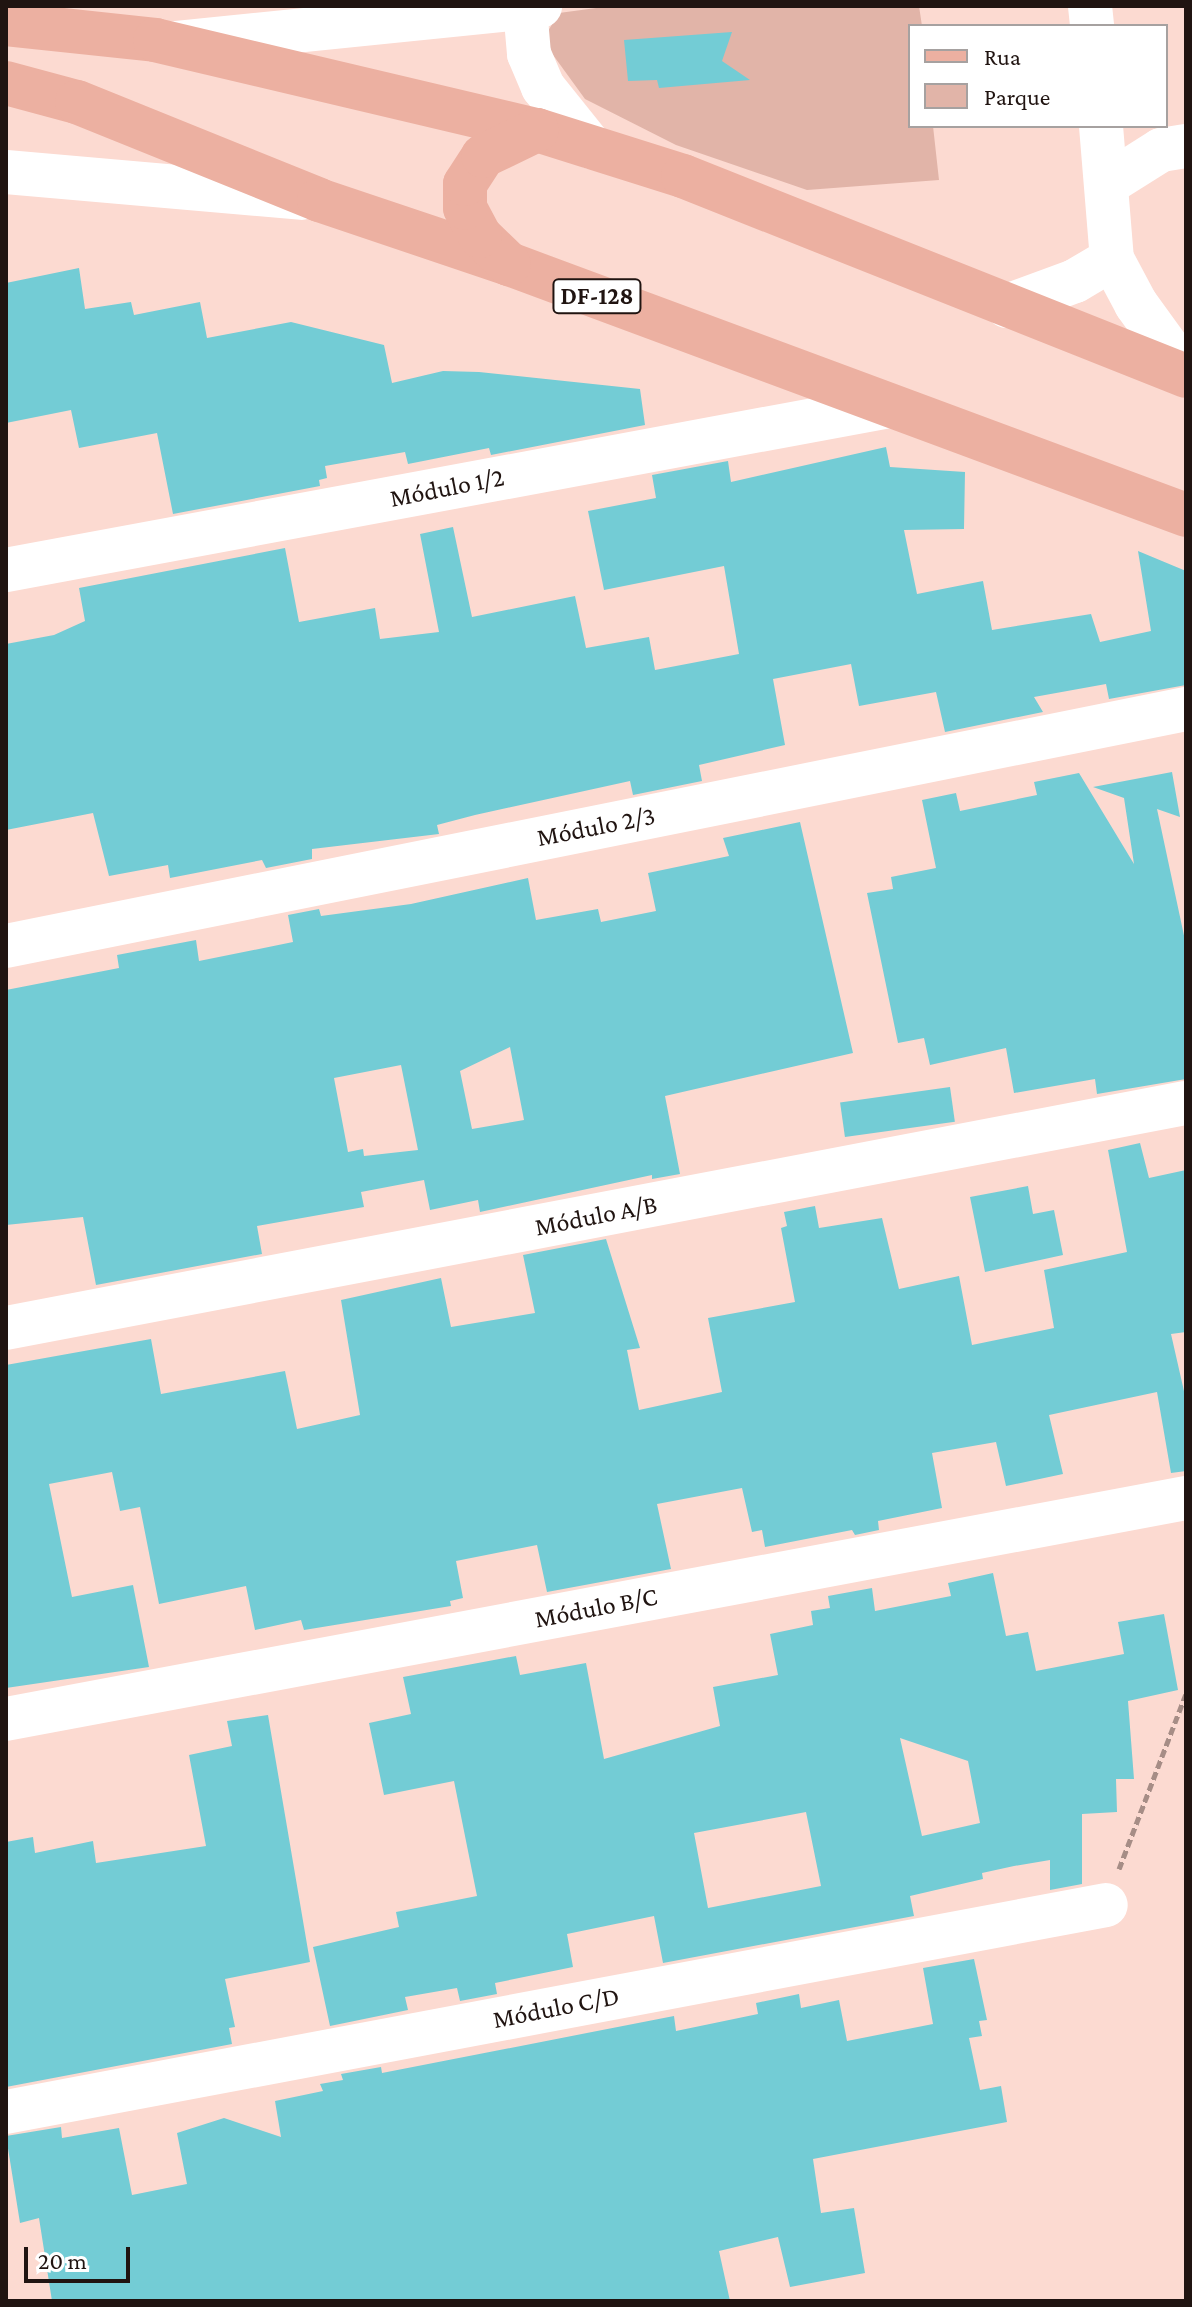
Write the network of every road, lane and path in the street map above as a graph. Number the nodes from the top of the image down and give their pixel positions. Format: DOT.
graph roads {
  1 [pos="532,7"];
  2 [pos="6,24"];
  3 [pos="171,44"];
  4 [pos="6,83"];
  5 [pos="1101,128"];
  6 [pos="537,130"];
  7 [pos="1186,146"];
  8 [pos="591,147"];
  9 [pos="6,172"];
  10 [pos="1107,184"];
  11 [pos="319,200"];
  12 [pos="1112,259"];
  13 [pos="509,264"];
  14 [pos="1007,306"];
  15 [pos="1186,374"];
  16 [pos="889,406"];
  17 [pos="1186,515"];
  18 [pos="6,570"];
  19 [pos="1186,709"];
  20 [pos="6,946"];
  21 [pos="1186,1103"];
  22 [pos="6,1328"];
  23 [pos="1186,1498"];
  24 [pos="1186,1694"];
  25 [pos="6,1719"];
  26 [pos="1106,1905"];
  27 [pos="6,2112"];
  1 -- 3 [label="street"];
  1 -- 8 [label="street"];
  2 -- 3 [label="main road"];
  3 -- 6 [label="main road"];
  4 -- 11 [label="main road, DF-128 / DF-128"];
  5 -- 10 [label="street"];
  6 -- 8 [label="main road"];
  6 -- 13 [label="main road"];
  7 -- 10 [label="street"];
  8 -- 14 [label="main road"];
  9 -- 11 [label="street"];
  10 -- 12 [label="street"];
  11 -- 13 [label="main road, DF-128 / DF-128"];
  12 -- 14 [label="street"];
  12 -- 15 [label="street"];
  13 -- 16 [label="main road, DF-128 / DF-128"];
  14 -- 15 [label="main road"];
  16 -- 17 [label="main road, DF-128 / DF-128"];
  16 -- 18 [label="street, Módulo 1/2"];
  19 -- 20 [label="street, Módulo 2/3"];
  21 -- 22 [label="street, Módulo A/B"];
  23 -- 25 [label="street, Módulo B/C"];
  24 -- 26 [label="path"];
  26 -- 27 [label="street, Módulo C/D"];
}
